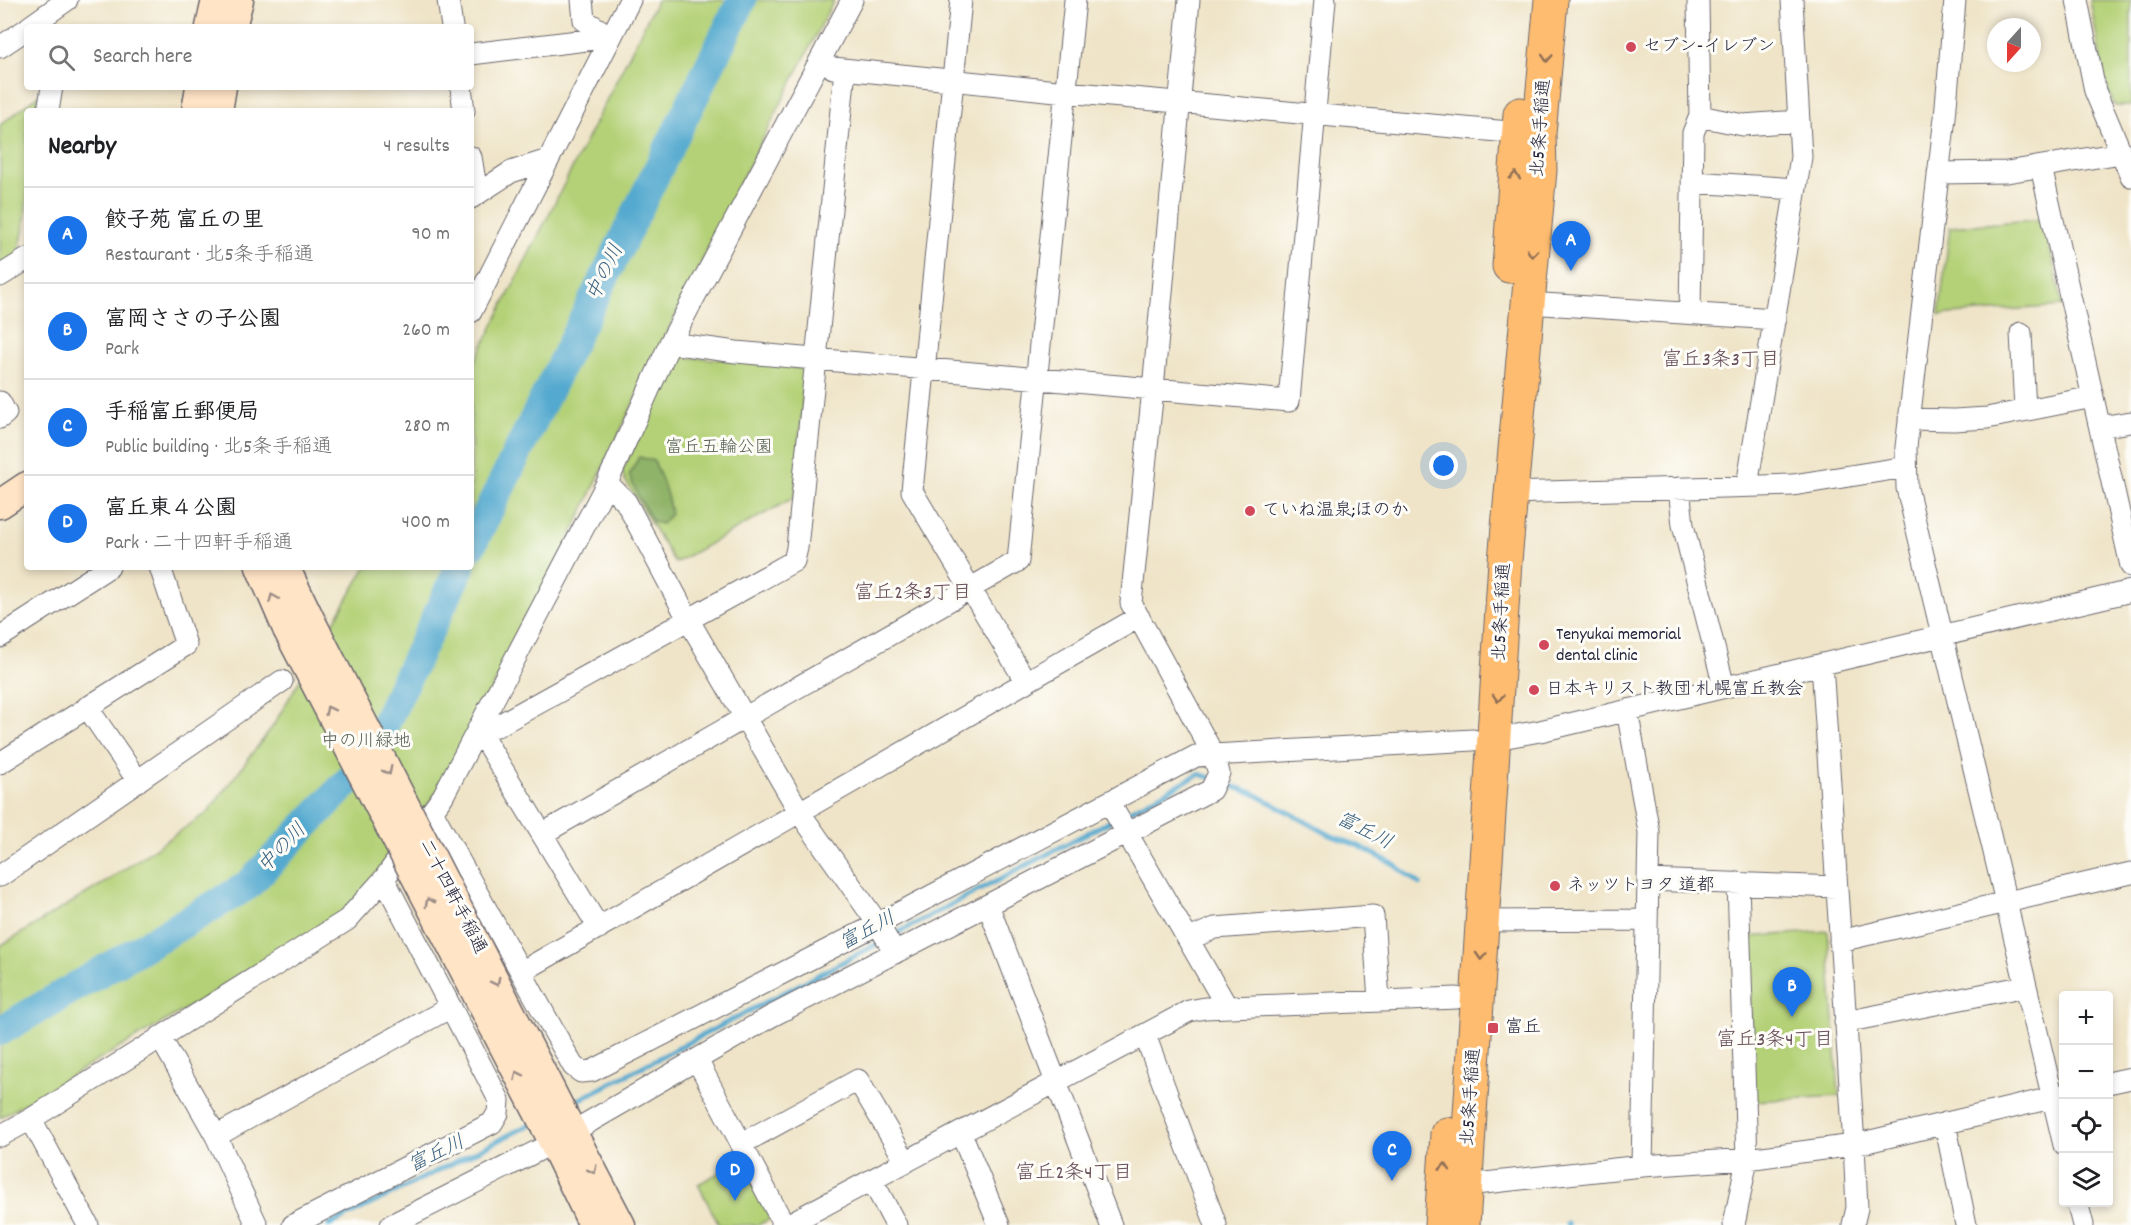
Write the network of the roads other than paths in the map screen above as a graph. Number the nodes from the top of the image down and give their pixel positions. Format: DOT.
graph roads {
  1 [pos="67,0"];
  2 [pos="216,0"];
  3 [pos="239,0"];
  4 [pos="448,0"];
  5 [pos="582,0"];
  6 [pos="630,0"];
  7 [pos="852,0"];
  8 [pos="961,0"];
  9 [pos="1075,0"];
  10 [pos="1189,0"];
  11 [pos="1325,0"];
  12 [pos="1531,0"];
  13 [pos="1551,0"];
  14 [pos="1698,0"];
  15 [pos="1792,0"];
  16 [pos="1955,0"];
  17 [pos="2077,0"];
  18 [pos="36,24"];
  19 [pos="211,24"];
  20 [pos="233,24"];
  21 [pos="452,24"];
  22 [pos="24,33"];
  23 [pos="611,37"];
  24 [pos="0,47"];
  25 [pos="474,54"];
  26 [pos="818,66"];
  27 [pos="845,70"];
  28 [pos="953,81"];
  29 [pos="52,90"];
  30 [pos="200,90"];
  31 [pos="222,90"];
  32 [pos="461,90"];
  33 [pos="1065,92"];
  34 [pos="1179,103"];
  35 [pos="48,108"];
  36 [pos="196,108"];
  37 [pos="218,108"];
  38 [pos="464,108"];
  39 [pos="1315,113"];
  40 [pos="1700,116"];
  41 [pos="1799,121"];
  42 [pos="1529,134"];
  43 [pos="2121,153"];
  44 [pos="548,160"];
  45 [pos="2042,167"];
  46 [pos="1938,173"];
  47 [pos="474,175"];
  48 [pos="2131,176"];
  49 [pos="1694,182"];
  50 [pos="1796,189"];
  51 [pos="475,195"];
  52 [pos="24,261"];
  53 [pos="0,276"];
  54 [pos="1528,303"];
  55 [pos="474,306"];
  56 [pos="1690,313"];
  57 [pos="1775,319"];
  58 [pos="2021,333"];
  59 [pos="670,343"];
  60 [pos="816,359"];
  61 [pos="924,368"];
  62 [pos="1037,378"];
  63 [pos="1153,389"];
  64 [pos="2093,397"];
  65 [pos="0,402"];
  66 [pos="2025,410"];
  67 [pos="0,418"];
  68 [pos="1909,419"];
  69 [pos="2131,422"];
  70 [pos="2100,428"];
  71 [pos="1906,467"];
  72 [pos="607,483"];
  73 [pos="1747,486"];
  74 [pos="24,488"];
  75 [pos="1678,488"];
  76 [pos="1511,493"];
  77 [pos="0,504"];
  78 [pos="2131,566"];
  79 [pos="104,570"];
  80 [pos="161,570"];
  81 [pos="262,570"];
  82 [pos="286,570"];
  83 [pos="971,588"];
  84 [pos="2131,591"];
  85 [pos="1139,617"];
  86 [pos="688,619"];
  87 [pos="300,627"];
  88 [pos="1942,636"];
  89 [pos="0,637"];
  90 [pos="1822,664"];
  91 [pos="282,681"];
  92 [pos="1026,682"];
  93 [pos="1724,687"];
  94 [pos="87,707"];
  95 [pos="1627,710"];
  96 [pos="745,717"];
  97 [pos="478,729"];
  98 [pos="1484,740"];
  99 [pos="0,763"];
  100 [pos="1215,772"];
  101 [pos="138,781"];
  102 [pos="432,811"];
  103 [pos="800,813"];
  104 [pos="1118,817"];
  105 [pos="542,834"];
  106 [pos="2131,873"];
  107 [pos="0,876"];
  108 [pos="384,879"];
  109 [pos="1648,880"];
  110 [pos="1738,883"];
  111 [pos="1836,887"];
  112 [pos="2006,903"];
  113 [pos="988,905"];
  114 [pos="1647,920"];
  115 [pos="1483,921"];
  116 [pos="599,928"];
  117 [pos="886,938"];
  118 [pos="1189,939"];
  119 [pos="1840,941"];
  120 [pos="521,972"];
  121 [pos="2026,986"];
  122 [pos="1457,998"];
  123 [pos="1379,1000"];
  124 [pos="450,1007"];
  125 [pos="1227,1007"];
  126 [pos="1845,1022"];
  127 [pos="1145,1035"];
  128 [pos="160,1037"];
  129 [pos="697,1060"];
  130 [pos="2131,1078"];
  131 [pos="2113,1082"];
  132 [pos="1055,1083"];
  133 [pos="2058,1096"];
  134 [pos="31,1119"];
  135 [pos="1945,1123"];
  136 [pos="559,1130"];
  137 [pos="961,1133"];
  138 [pos="0,1136"];
  139 [pos="216,1136"];
  140 [pos="741,1144"];
  141 [pos="1854,1145"];
  142 [pos="1747,1159"];
  143 [pos="906,1162"];
  144 [pos="1642,1166"];
  145 [pos="872,1180"];
  146 [pos="1466,1185"];
  147 [pos="2078,1207"];
  148 [pos="88,1225"];
  149 [pos="258,1225"];
  150 [pos="293,1225"];
  151 [pos="391,1225"];
  152 [pos="593,1225"];
  153 [pos="621,1225"];
  154 [pos="785,1225"];
  155 [pos="896,1225"];
  156 [pos="999,1225"];
  157 [pos="1111,1225"];
  158 [pos="1216,1225"];
  159 [pos="1441,1225"];
  160 [pos="1463,1225"];
  161 [pos="1734,1225"];
  162 [pos="1853,1225"];
  163 [pos="1965,1225"];
  164 [pos="2083,1225"];
  1 -- 18 [label="street"];
  2 -- 19 [label="street"];
  3 -- 20 [label="street"];
  4 -- 21 [label="street"];
  5 -- 23 [label="street"];
  6 -- 23 [label="street"];
  7 -- 26 [label="street"];
  8 -- 28 [label="street"];
  9 -- 33 [label="street"];
  10 -- 34 [label="street"];
  11 -- 39 [label="street"];
  12 -- 42 [label="highway, 北5条手稲通"];
  13 -- 42 [label="highway, 北5条手稲通, one-way"];
  14 -- 40 [label="street"];
  15 -- 41 [label="street"];
  16 -- 46 [label="street"];
  17 -- 43 [label="street"];
  22 -- 24 [label="street"];
  23 -- 25 [label="street"];
  23 -- 44 [label="street"];
  26 -- 27 [label="street"];
  26 -- 59 [label="street"];
  27 -- 28 [label="street"];
  27 -- 60 [label="street"];
  28 -- 33 [label="street"];
  28 -- 61 [label="street"];
  29 -- 35 [label="street"];
  30 -- 36 [label="street"];
  31 -- 37 [label="street"];
  32 -- 38 [label="street"];
  33 -- 34 [label="street"];
  33 -- 62 [label="street"];
  34 -- 39 [label="street"];
  34 -- 63 [label="street"];
  39 -- 42 [label="street"];
  39 -- 63 [label="street"];
  40 -- 41 [label="street"];
  40 -- 49 [label="street"];
  41 -- 50 [label="street"];
  42 -- 54 [label="highway, 北5条手稲通, one-way"];
  98 -- 42 [label="highway, 北5条手稲通, one-way"];
  43 -- 45 [label="street"];
  43 -- 48 [label="street"];
  44 -- 51 [label="street"];
  44 -- 55 [label="street"];
  45 -- 46 [label="street"];
  45 -- 64 [label="street"];
  46 -- 68 [label="street"];
  47 -- 51 [label="street"];
  49 -- 50 [label="street"];
  49 -- 56 [label="street"];
  50 -- 57 [label="street"];
  52 -- 53 [label="street"];
  54 -- 56 [label="street"];
  54 -- 76 [label="highway, 北5条手稲通"];
  56 -- 57 [label="street"];
  57 -- 73 [label="street"];
  58 -- 66 [label="street"];
  59 -- 60 [label="street"];
  59 -- 72 [label="street"];
  60 -- 61 [label="street"];
  60 -- 86 [label="street"];
  61 -- 62 [label="street"];
  61 -- 83 [label="street"];
  62 -- 63 [label="street"];
  62 -- 83 [label="street"];
  63 -- 85 [label="street"];
  64 -- 66 [label="street"];
  64 -- 70 [label="street"];
  65 -- 67 [label="street"];
  66 -- 68 [label="street"];
  68 -- 71 [label="street"];
  69 -- 70 [label="street"];
  70 -- 78 [label="street"];
  71 -- 73 [label="street"];
  71 -- 88 [label="street"];
  72 -- 86 [label="street"];
  72 -- 97 [label="street"];
  73 -- 75 [label="street"];
  74 -- 77 [label="street"];
  75 -- 76 [label="street"];
  75 -- 93 [label="street"];
  76 -- 98 [label="highway, 北5条手稲通, one-way"];
  79 -- 89 [label="street"];
  80 -- 94 [label="street"];
  87 -- 81 [label="street, 二十四軒手稲通, one-way"];
  82 -- 87 [label="street, 二十四軒手稲通"];
  83 -- 92 [label="street"];
  83 -- 96 [label="street"];
  84 -- 88 [label="street"];
  85 -- 92 [label="street"];
  85 -- 100 [label="street"];
  86 -- 96 [label="street"];
  86 -- 97 [label="street"];
  87 -- 136 [label="street, 二十四軒手稲通, bridge"];
  88 -- 90 [label="street"];
  88 -- 112 [label="street"];
  90 -- 93 [label="street"];
  90 -- 111 [label="street"];
  91 -- 101 [label="street"];
  92 -- 103 [label="street"];
  93 -- 95 [label="street"];
  94 -- 99 [label="street"];
  94 -- 101 [label="street"];
  95 -- 98 [label="street"];
  95 -- 109 [label="street"];
  96 -- 103 [label="street"];
  96 -- 105 [label="street"];
  97 -- 102 [label="street"];
  97 -- 105 [label="street"];
  98 -- 100 [label="street"];
  98 -- 115 [label="highway, 北5条手稲通"];
  98 -- 122 [label="highway, 北5条手稲通"];
  100 -- 104 [label="street"];
  100 -- 104 [label="street"];
  101 -- 107 [label="street"];
  102 -- 108 [label="street"];
  102 -- 120 [label="street"];
  103 -- 116 [label="street"];
  103 -- 117 [label="street"];
  104 -- 113 [label="street"];
  104 -- 117 [label="street"];
  104 -- 118 [label="street"];
  105 -- 116 [label="street"];
  106 -- 112 [label="street"];
  108 -- 124 [label="street"];
  108 -- 128 [label="street"];
  109 -- 110 [label="street"];
  109 -- 114 [label="street"];
  110 -- 111 [label="street"];
  110 -- 142 [label="street"];
  111 -- 119 [label="street"];
  112 -- 119 [label="street"];
  112 -- 121 [label="street"];
  113 -- 117 [label="street"];
  113 -- 132 [label="street"];
  114 -- 115 [label="street"];
  114 -- 144 [label="street"];
  115 -- 146 [label="highway, 北5条手稲通, one-way"];
  116 -- 120 [label="street"];
  117 -- 120 [label="street"];
  117 -- 129 [label="street"];
  118 -- 123 [label="street"];
  118 -- 125 [label="street"];
  119 -- 126 [label="street"];
  121 -- 126 [label="street"];
  121 -- 133 [label="street"];
  122 -- 123 [label="street"];
  159 -- 122 [label="highway, 北5条手稲通, one-way"];
  123 -- 125 [label="street"];
  124 -- 139 [label="street"];
  124 -- 150 [label="street"];
  125 -- 127 [label="street"];
  126 -- 141 [label="street"];
  127 -- 132 [label="street"];
  127 -- 158 [label="street"];
  128 -- 134 [label="street"];
  128 -- 139 [label="street"];
  129 -- 136 [label="street"];
  129 -- 140 [label="street"];
  130 -- 131 [label="street"];
  132 -- 137 [label="street"];
  132 -- 157 [label="street"];
  133 -- 135 [label="street"];
  134 -- 138 [label="street"];
  134 -- 148 [label="street"];
  135 -- 141 [label="street"];
  135 -- 163 [label="street"];
  136 -- 151 [label="street"];
  136 -- 152 [label="street, 二十四軒手稲通"];
  136 -- 153 [label="street, 二十四軒手稲通, one-way"];
  137 -- 143 [label="street"];
  137 -- 156 [label="street"];
  139 -- 149 [label="street"];
  140 -- 143 [label="street"];
  140 -- 154 [label="street"];
  141 -- 142 [label="street"];
  141 -- 162 [label="street"];
  142 -- 144 [label="street"];
  142 -- 161 [label="street"];
  143 -- 145 [label="street"];
  144 -- 146 [label="street"];
  145 -- 154 [label="street"];
  145 -- 155 [label="street"];
  146 -- 160 [label="highway, 北5条手稲通"];
  147 -- 164 [label="street"];
}
